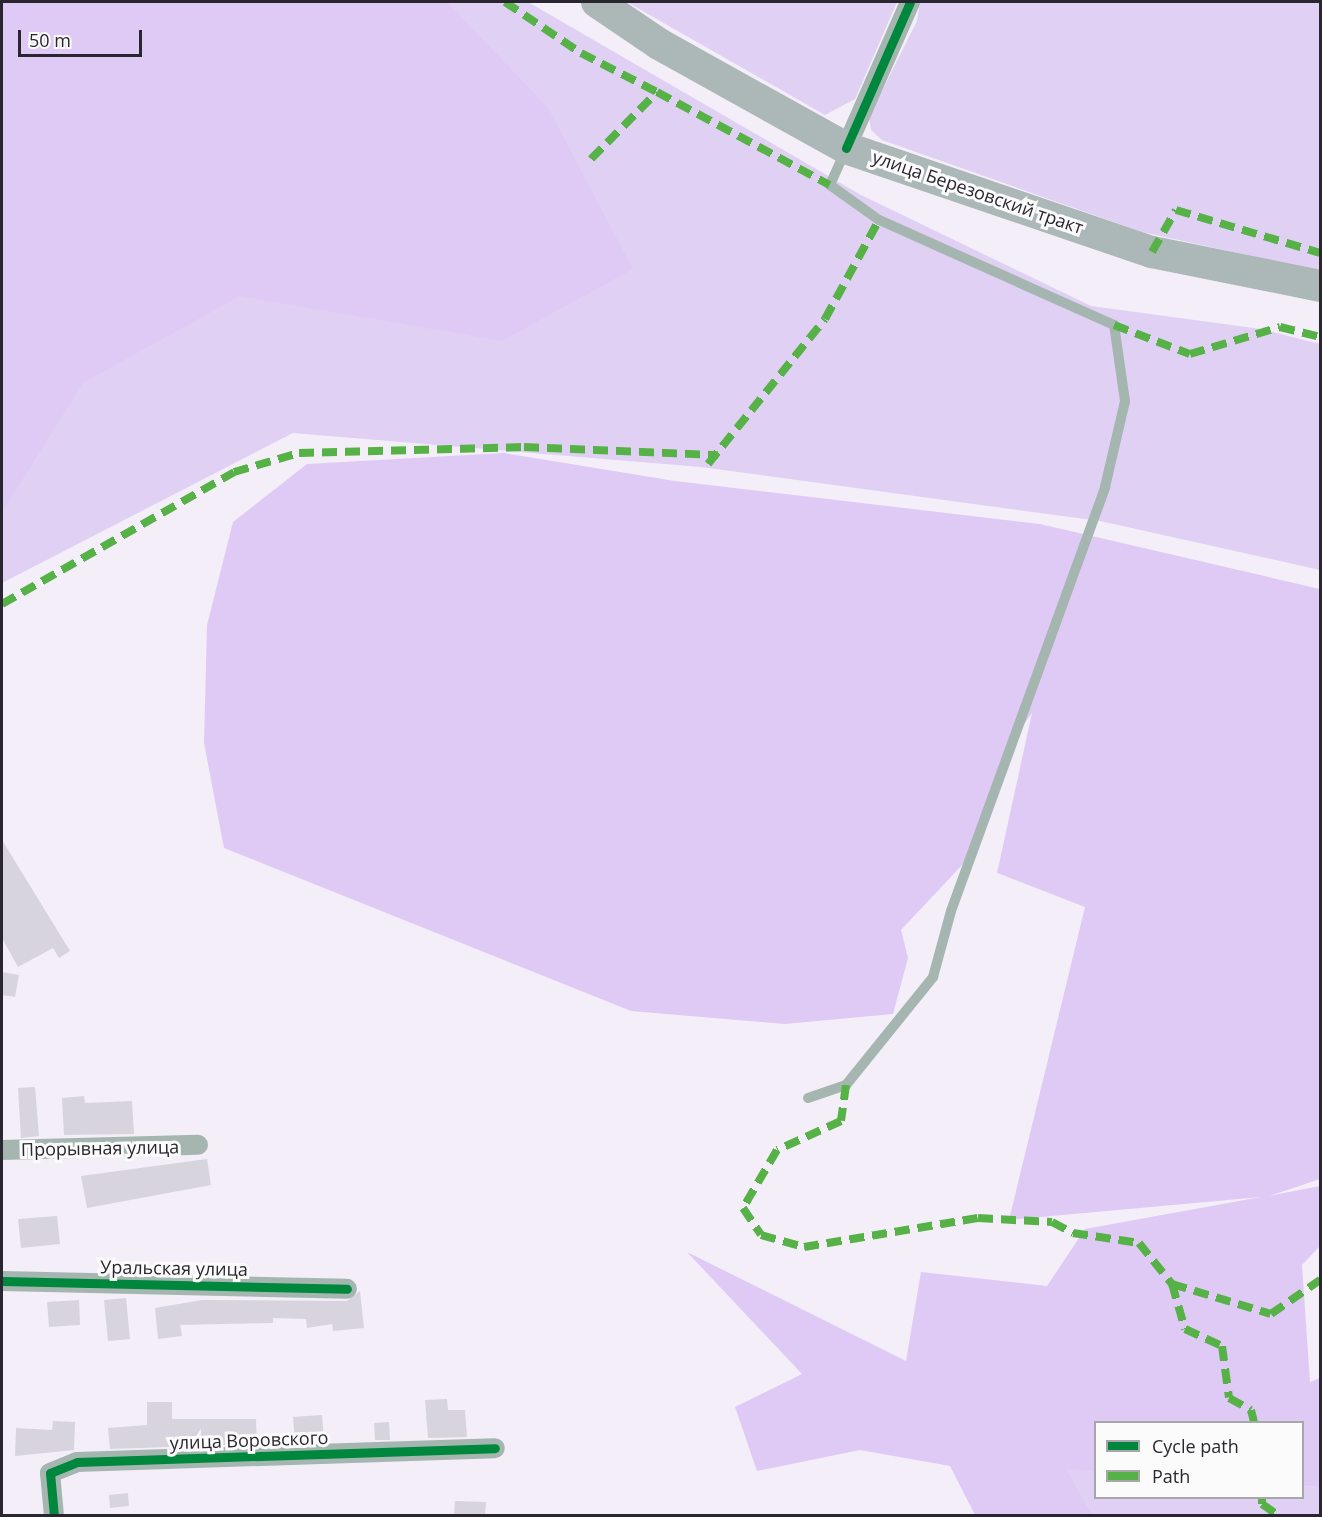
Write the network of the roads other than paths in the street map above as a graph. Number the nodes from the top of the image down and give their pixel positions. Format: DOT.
graph roads {
  1 [pos="597,2"];
  2 [pos="910,2"];
  3 [pos="846,148"];
  4 [pos="1320,286"];
  5 [pos="808,1098"];
  6 [pos="198,1145"];
  7 [pos="2,1150"];
  8 [pos="2,1281"];
  9 [pos="346,1288"];
  10 [pos="495,1448"];
  11 [pos="54,1515"];
  1 -- 3 [label="main road, улица Березовский тракт"];
  2 -- 3 [label="street"];
  3 -- 4 [label="main road, улица Березовский тракт"];
  3 -- 5 [label="lane"];
  6 -- 7 [label="street, Прорывная улица"];
  8 -- 9 [label="street, Уральская улица"];
  10 -- 11 [label="street, улица Воровского"];
}
